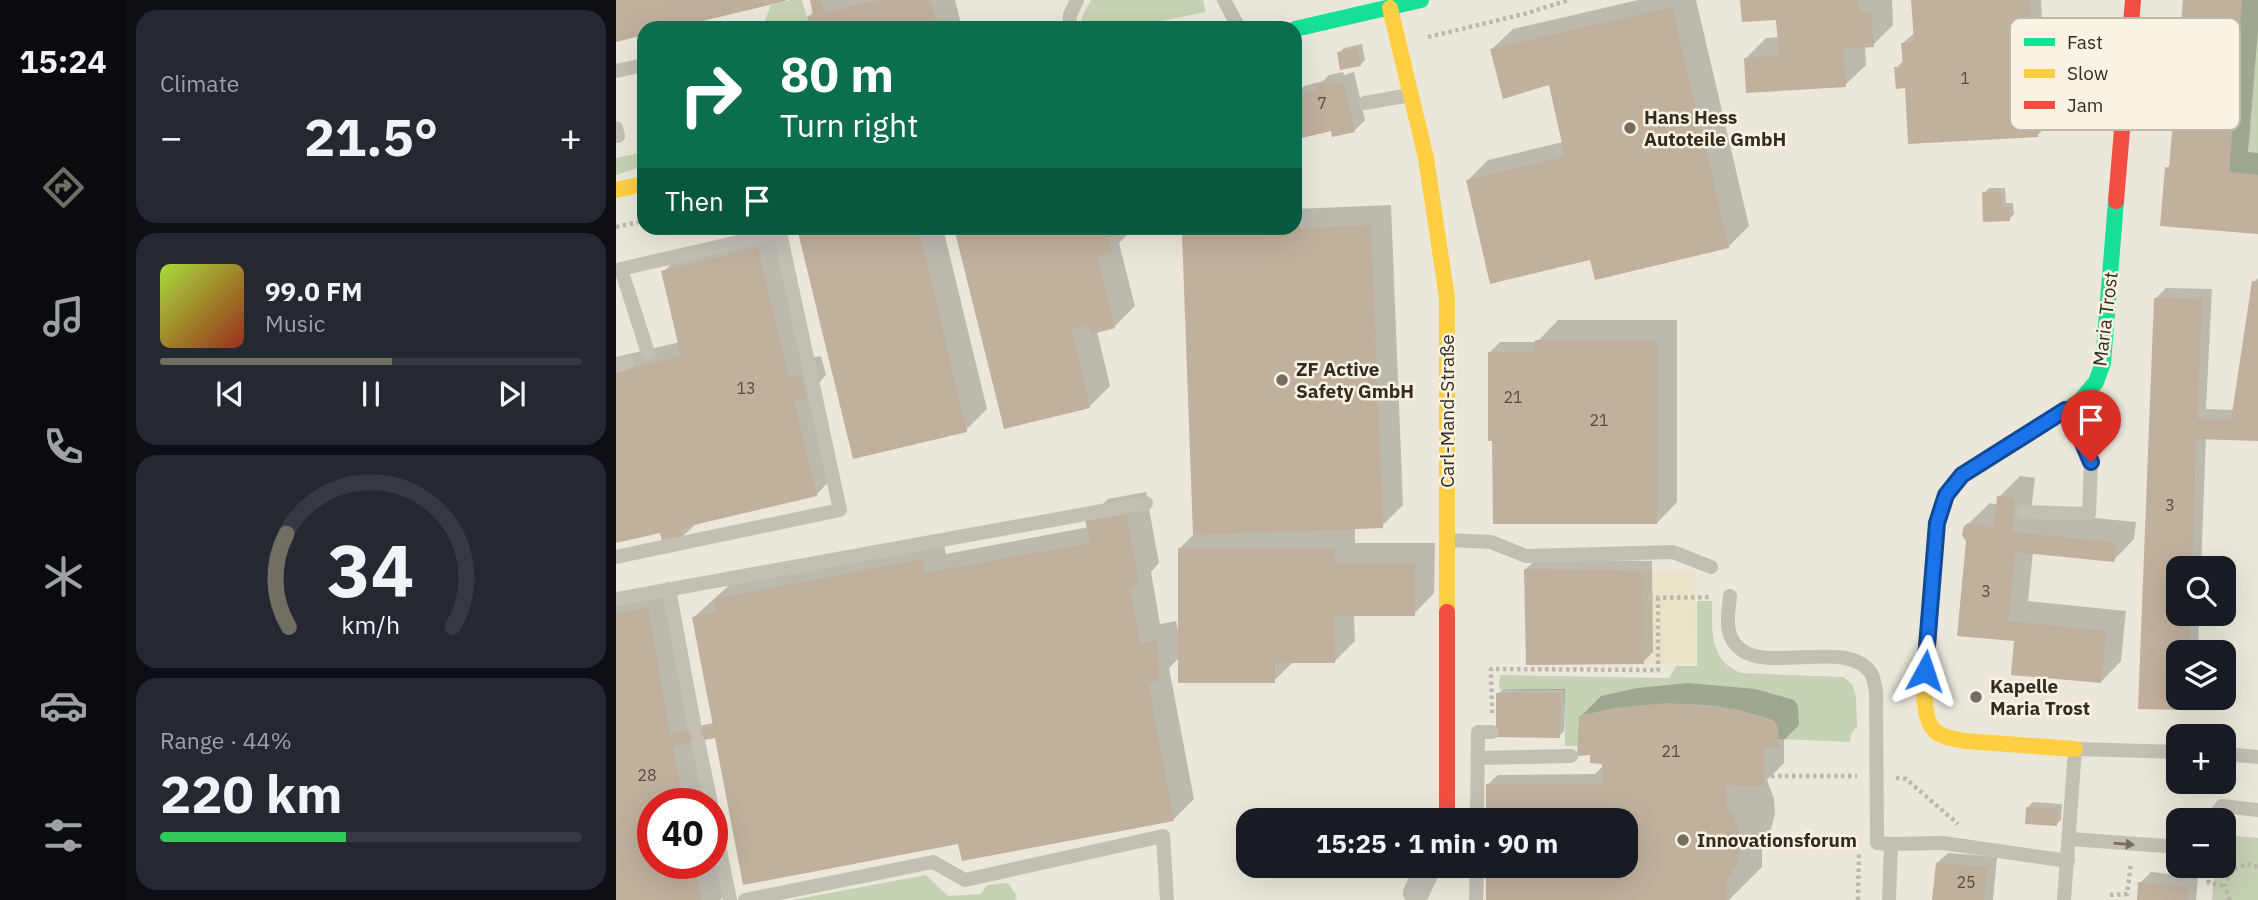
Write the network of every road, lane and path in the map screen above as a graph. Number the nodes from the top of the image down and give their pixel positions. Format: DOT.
graph roads {
  1 [pos="1077,0"];
  2 [pos="1224,0"];
  3 [pos="1421,0"];
  4 [pos="2133,0"];
  5 [pos="1390,8"];
  6 [pos="2132,18"];
  7 [pos="1070,21"];
  8 [pos="1235,21"];
  9 [pos="1302,27"];
  10 [pos="637,66"];
  11 [pos="616,71"];
  12 [pos="1411,95"];
  13 [pos="1364,103"];
  14 [pos="616,128"];
  15 [pos="2123,130"];
  16 [pos="616,136"];
  17 [pos="637,186"];
  18 [pos="616,190"];
  19 [pos="637,223"];
  20 [pos="616,228"];
  21 [pos="763,235"];
  22 [pos="781,235"];
  23 [pos="648,353"];
  24 [pos="2065,410"];
  25 [pos="1146,503"];
  26 [pos="2023,512"];
  27 [pos="1447,540"];
  28 [pos="616,557"];
  29 [pos="1711,567"];
  30 [pos="669,589"];
  31 [pos="1730,596"];
  32 [pos="1642,598"];
  33 [pos="1658,598"];
  34 [pos="616,599"];
  35 [pos="1492,732"];
  36 [pos="2075,749"];
  37 [pos="2166,752"];
  38 [pos="2236,755"];
  39 [pos="1571,756"];
  40 [pos="2258,757"];
  41 [pos="1478,758"];
  42 [pos="1858,764"];
  43 [pos="1876,775"];
  44 [pos="1764,776"];
  45 [pos="708,788"];
  46 [pos="1447,808"];
  47 [pos="1477,808"];
  48 [pos="2220,808"];
  49 [pos="2258,810"];
  50 [pos="1971,826"];
  51 [pos="1859,830"];
  52 [pos="2070,839"];
  53 [pos="1859,843"];
  54 [pos="1740,844"];
  55 [pos="1884,844"];
  56 [pos="2133,844"];
  57 [pos="2166,846"];
  58 [pos="2068,861"];
  59 [pos="2258,867"];
  60 [pos="1424,878"];
  61 [pos="1477,878"];
  62 [pos="2209,878"];
  63 [pos="726,879"];
  64 [pos="2225,886"];
  65 [pos="2110,895"];
  66 [pos="1416,898"];
  67 [pos="730,900"];
  68 [pos="744,900"];
  69 [pos="1167,900"];
  70 [pos="1476,900"];
  71 [pos="1858,900"];
  72 [pos="1889,900"];
  73 [pos="2064,900"];
  74 [pos="2230,900"];
  1 -- 7 [label="lane"];
  2 -- 8 [label="lane"];
  3 -- 5 [label="street"];
  4 -- 6 [label="street, Maria Trost"];
  5 -- 9 [label="street"];
  5 -- 12 [label="street, Carl-Mand-Straße"];
  10 -- 11 [label="lane"];
  12 -- 13 [label="lane"];
  12 -- 27 [label="street, Carl-Mand-Straße"];
  14 -- 16 [label="lane"];
  15 -- 24 [label="street, Maria Trost"];
  17 -- 18 [label="street"];
  19 -- 20 [label="path"];
  21 -- 23 [label="lane"];
  22 -- 28 [label="lane"];
  24 -- 26 [label="lane"];
  24 -- 36 [label="street, Maria Trost"];
  25 -- 30 [label="lane"];
  27 -- 29 [label="lane"];
  27 -- 46 [label="street, Carl-Mand-Straße"];
  30 -- 34 [label="lane"];
  30 -- 45 [label="lane"];
  31 -- 33 [label="path"];
  31 -- 43 [label="lane"];
  32 -- 33 [label="path"];
  33 -- 35 [label="path"];
  35 -- 41 [label="lane"];
  36 -- 37 [label="lane, Maria Trost"];
  36 -- 52 [label="lane"];
  38 -- 40 [label="lane"];
  39 -- 41 [label="lane"];
  41 -- 47 [label="lane"];
  42 -- 44 [label="path"];
  43 -- 50 [label="path"];
  43 -- 55 [label="lane"];
  48 -- 49 [label="lane"];
  51 -- 53 [label="path"];
  52 -- 56 [label="lane, one-way"];
  52 -- 58 [label="lane"];
  53 -- 54 [label="path"];
  53 -- 55 [label="path"];
  53 -- 71 [label="path"];
  55 -- 58 [label="lane"];
  55 -- 72 [label="lane"];
  56 -- 57 [label="lane"];
  56 -- 65 [label="path"];
  58 -- 73 [label="lane"];
  59 -- 64 [label="path"];
  60 -- 66 [label="street"];
  61 -- 70 [label="lane"];
  62 -- 64 [label="path"];
  63 -- 67 [label="lane"];
  64 -- 74 [label="path"];
  68 -- 69 [label="lane"];
}
